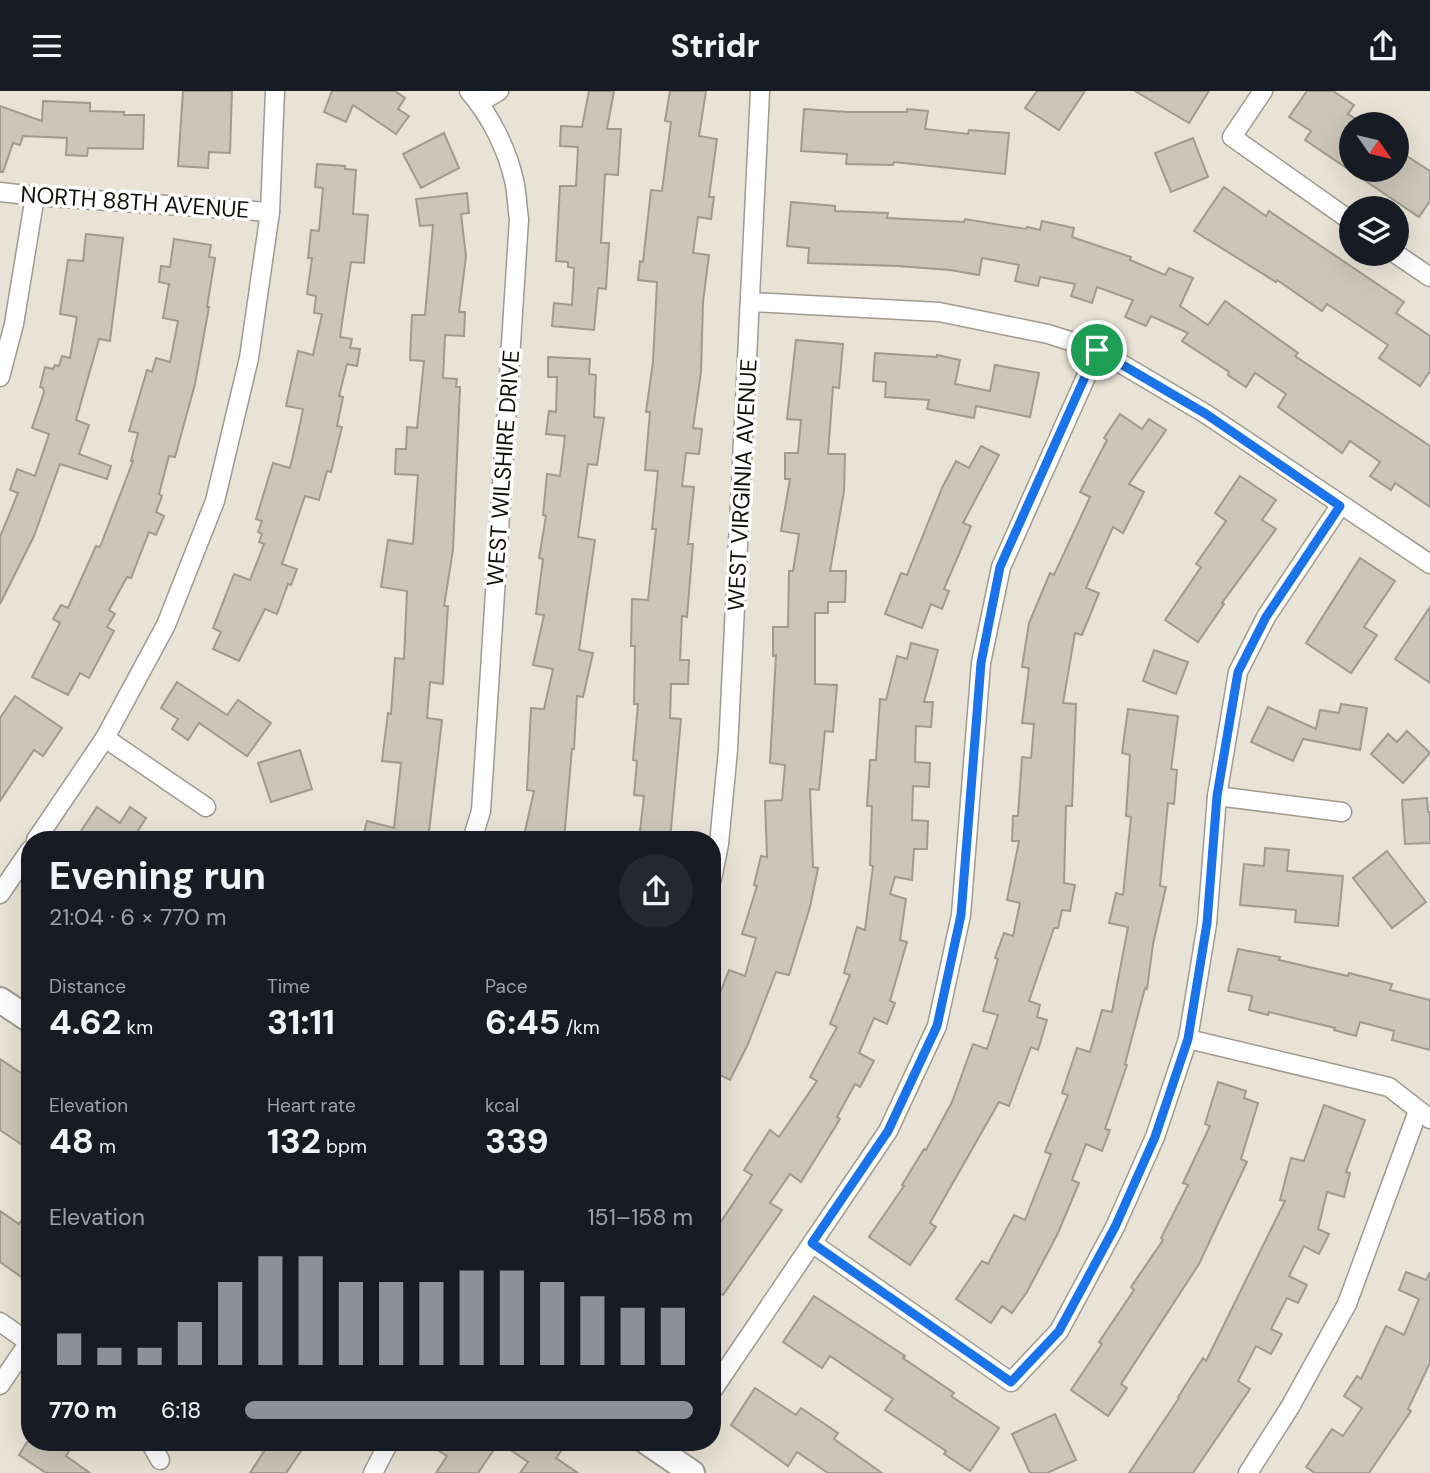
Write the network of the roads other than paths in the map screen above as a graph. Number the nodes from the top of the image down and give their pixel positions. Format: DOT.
graph roads {
  1 [pos="275,91"];
  2 [pos="499,91"];
  3 [pos="760,91"];
  4 [pos="1263,91"];
  5 [pos="474,97"];
  6 [pos="0,192"];
  7 [pos="35,197"];
  8 [pos="270,212"];
  9 [pos="1339,213"];
  10 [pos="1409,263"];
  11 [pos="1430,277"];
  12 [pos="751,302"];
  13 [pos="1097,350"];
  14 [pos="0,377"];
  15 [pos="1340,506"];
  16 [pos="1430,564"];
  17 [pos="105,738"];
  18 [pos="1217,796"];
  19 [pos="205,807"];
  20 [pos="1342,812"];
  21 [pos="42,831"];
  22 [pos="475,831"];
  23 [pos="720,831"];
  24 [pos="21,863"];
  25 [pos="0,894"];
  26 [pos="0,1000"];
  27 [pos="21,1014"];
  28 [pos="1188,1039"];
  29 [pos="1424,1115"];
  30 [pos="812,1243"];
  31 [pos="0,1322"];
  32 [pos="21,1336"];
  33 [pos="21,1354"];
  34 [pos="721,1378"];
  35 [pos="0,1384"];
  36 [pos="155,1451"];
  37 [pos="384,1451"];
  38 [pos="675,1451"];
  39 [pos="160,1460"];
  40 [pos="373,1473"];
  41 [pos="692,1473"];
  42 [pos="1248,1473"];
  1 -- 8 [label="street"];
  2 -- 5 [label="street"];
  3 -- 12 [label="street, WEST VIRGINIA AVENUE"];
  4 -- 9 [label="street"];
  5 -- 22 [label="street, WEST WILSHIRE DRIVE"];
  6 -- 7 [label="street, NORTH 88TH AVENUE"];
  7 -- 8 [label="street, NORTH 88TH AVENUE"];
  7 -- 14 [label="street"];
  8 -- 17 [label="street"];
  10 -- 11 [label="street"];
  12 -- 13 [label="street"];
  12 -- 23 [label="street, WEST VIRGINIA AVENUE"];
  13 -- 15 [label="street"];
  13 -- 30 [label="street"];
  15 -- 16 [label="street"];
  15 -- 18 [label="street"];
  17 -- 19 [label="street"];
  17 -- 21 [label="street"];
  18 -- 20 [label="street"];
  18 -- 28 [label="street"];
  24 -- 25 [label="street"];
  26 -- 27 [label="street"];
  28 -- 29 [label="street"];
  28 -- 30 [label="street"];
  29 -- 42 [label="street"];
  30 -- 34 [label="street"];
  31 -- 32 [label="street"];
  33 -- 35 [label="street"];
  36 -- 39 [label="street"];
  37 -- 40 [label="street"];
  38 -- 41 [label="street"];
}
